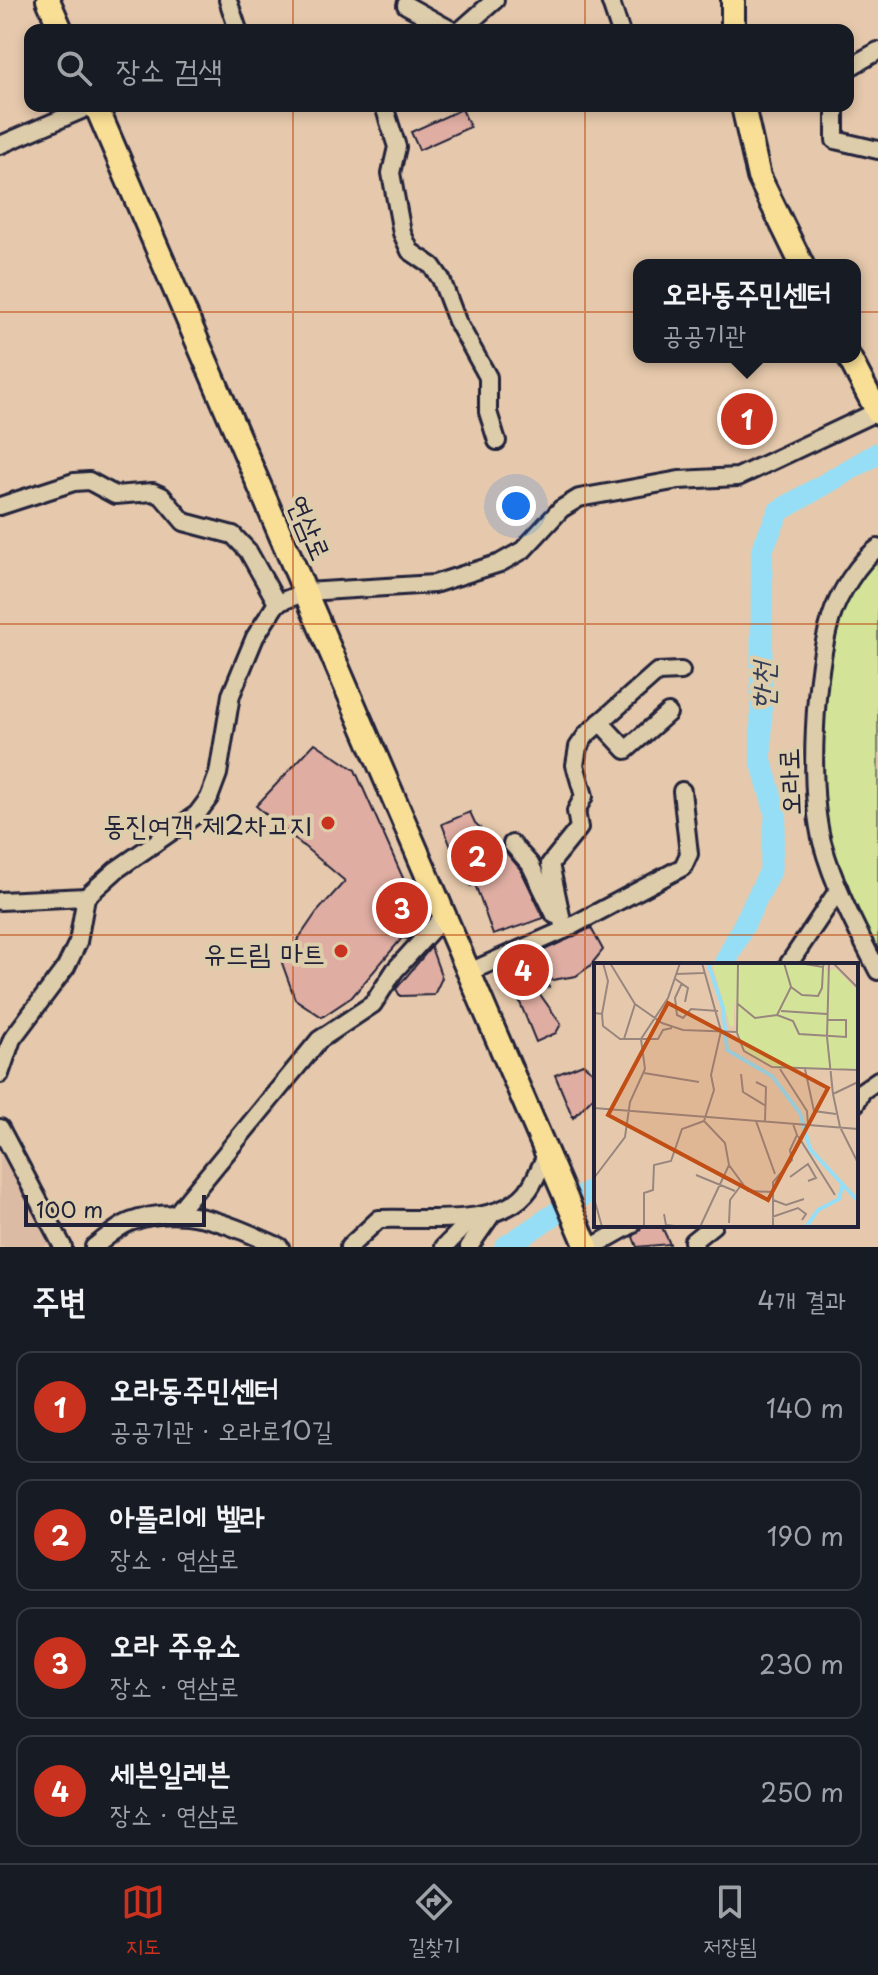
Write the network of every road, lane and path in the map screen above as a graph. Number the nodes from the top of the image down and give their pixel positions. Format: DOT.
graph roads {
  1 [pos="48,0"];
  2 [pos="228,0"];
  3 [pos="495,0"];
  4 [pos="610,0"];
  5 [pos="733,0"];
  6 [pos="406,5"];
  7 [pos="58,24"];
  8 [pos="236,24"];
  9 [pos="440,24"];
  10 [pos="468,24"];
  11 [pos="618,24"];
  12 [pos="733,24"];
  13 [pos="878,51"];
  14 [pos="854,65"];
  15 [pos="79,112"];
  16 [pos="96,112"];
  17 [pos="386,112"];
  18 [pos="743,112"];
  19 [pos="835,112"];
  20 [pos="0,145"];
  21 [pos="878,150"];
  22 [pos="799,259"];
  23 [pos="852,363"];
  24 [pos="878,412"];
  25 [pos="497,441"];
  26 [pos="0,506"];
  27 [pos="878,548"];
  28 [pos="306,592"];
  29 [pos="277,603"];
  30 [pos="681,671"];
  31 [pos="668,713"];
  32 [pos="600,722"];
  33 [pos="682,791"];
  34 [pos="512,844"];
  35 [pos="839,889"];
  36 [pos="86,897"];
  37 [pos="0,901"];
  38 [pos="445,915"];
  39 [pos="564,930"];
  40 [pos="789,963"];
  41 [pos="878,971"];
  42 [pos="469,972"];
  43 [pos="6,1036"];
  44 [pos="0,1074"];
  45 [pos="878,1080"];
  46 [pos="858,1099"];
  47 [pos="0,1128"];
  48 [pos="551,1164"];
  49 [pos="176,1214"];
  50 [pos="492,1214"];
  51 [pos="472,1219"];
  52 [pos="627,1227"];
  53 [pos="711,1227"];
  54 [pos="694,1244"];
  55 [pos="589,1246"];
  56 [pos="63,1247"];
  57 [pos="94,1247"];
  58 [pos="280,1247"];
  59 [pos="349,1247"];
  60 [pos="444,1247"];
  61 [pos="469,1247"];
  1 -- 7 [label="main road"];
  2 -- 8 [label="street"];
  3 -- 10 [label="street"];
  4 -- 11 [label="street"];
  5 -- 12 [label="main road"];
  6 -- 9 [label="street"];
  13 -- 14 [label="street"];
  15 -- 20 [label="street"];
  16 -- 28 [label="main road, 연삼로"];
  17 -- 25 [label="street"];
  18 -- 22 [label="main road"];
  19 -- 21 [label="street"];
  23 -- 24 [label="main road"];
  24 -- 28 [label="street"];
  26 -- 29 [label="street"];
  27 -- 35 [label="street, 오라로"];
  28 -- 29 [label="street"];
  28 -- 38 [label="main road, 연삼로"];
  29 -- 36 [label="street"];
  30 -- 32 [label="street"];
  31 -- 32 [label="street"];
  32 -- 39 [label="street"];
  33 -- 39 [label="street"];
  34 -- 39 [label="street"];
  35 -- 40 [label="street"];
  35 -- 41 [label="street, 오라로"];
  36 -- 37 [label="street"];
  36 -- 43 [label="street"];
  38 -- 42 [label="main road, 연삼로"];
  38 -- 49 [label="street"];
  39 -- 42 [label="street"];
  42 -- 48 [label="main road, 연삼로"];
  43 -- 44 [label="street"];
  45 -- 46 [label="street"];
  47 -- 56 [label="street"];
  48 -- 50 [label="street"];
  48 -- 55 [label="main road, 연삼로"];
  49 -- 57 [label="street"];
  49 -- 58 [label="street"];
  50 -- 51 [label="street"];
  50 -- 61 [label="street"];
  51 -- 59 [label="street"];
  51 -- 60 [label="street"];
  52 -- 55 [label="street"];
  53 -- 54 [label="street"];
}
